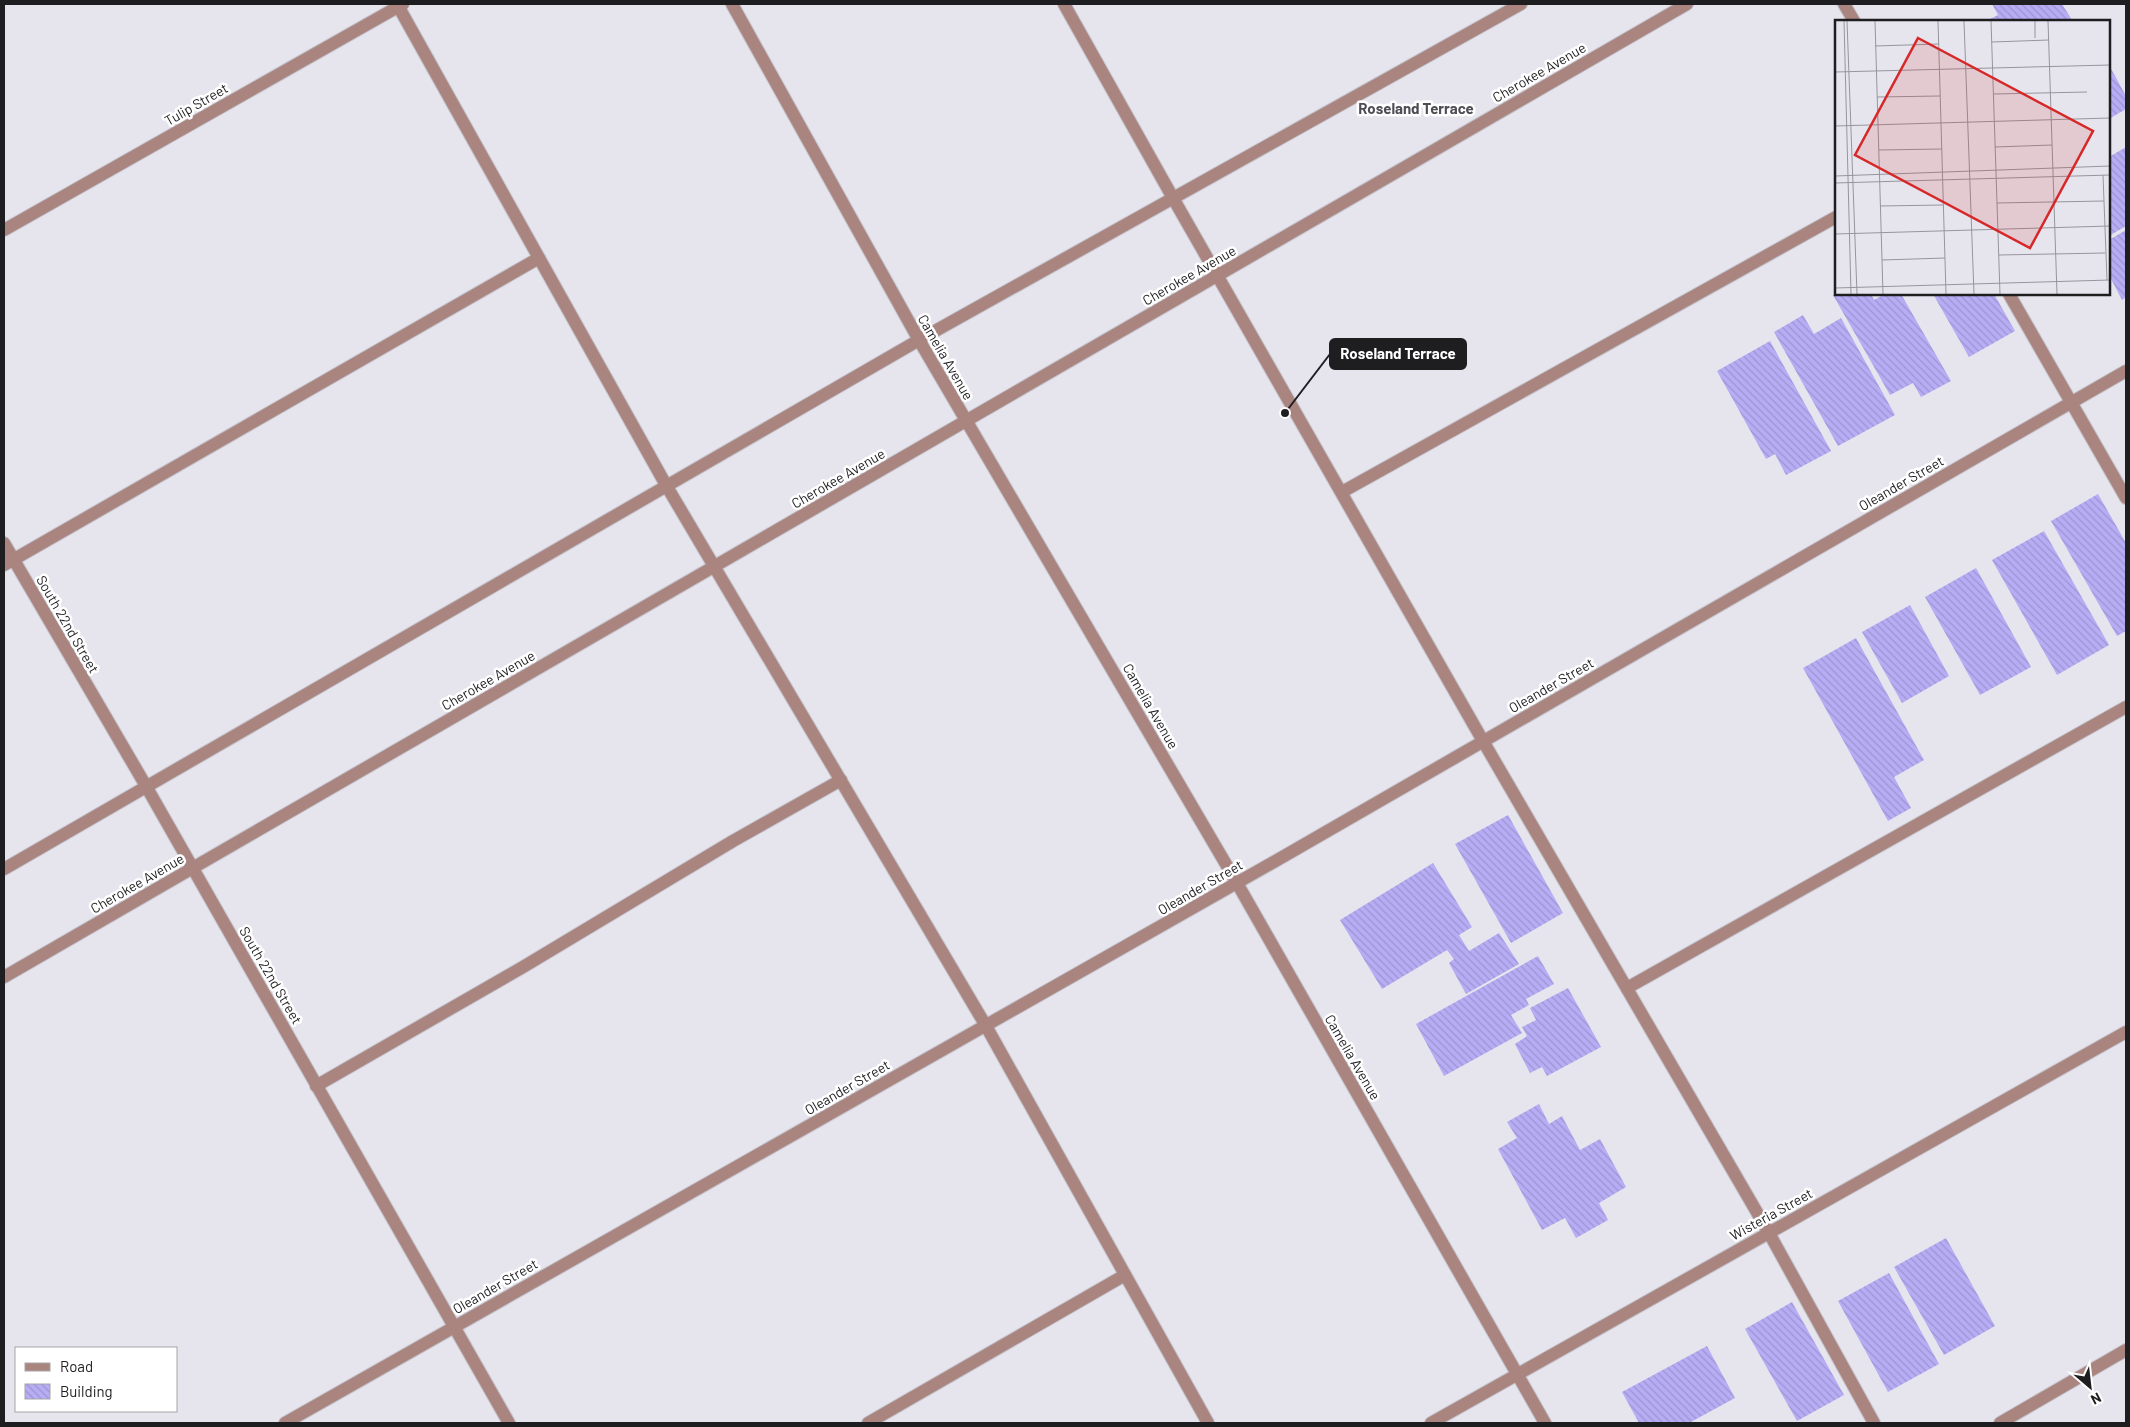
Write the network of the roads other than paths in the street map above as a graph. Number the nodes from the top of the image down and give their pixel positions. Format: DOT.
graph roads {
  1 [pos="732,4"];
  2 [pos="1064,4"];
  3 [pos="1521,4"];
  4 [pos="1687,4"];
  5 [pos="1844,4"];
  6 [pos="399,5"];
  7 [pos="1853,20"];
  8 [pos="1173,198"];
  9 [pos="1835,218"];
  10 [pos="4,230"];
  11 [pos="539,258"];
  12 [pos="1218,276"];
  13 [pos="2010,295"];
  14 [pos="919,340"];
  15 [pos="2126,371"];
  16 [pos="2071,402"];
  17 [pos="966,421"];
  18 [pos="666,485"];
  19 [pos="1342,492"];
  20 [pos="2126,498"];
  21 [pos="4,543"];
  22 [pos="9,563"];
  23 [pos="714,567"];
  24 [pos="2126,707"];
  25 [pos="1483,741"];
  26 [pos="841,780"];
  27 [pos="146,786"];
  28 [pos="192,868"];
  29 [pos="4,869"];
  30 [pos="1237,883"];
  31 [pos="4,977"];
  32 [pos="1627,988"];
  33 [pos="986,1026"];
  34 [pos="2126,1032"];
  35 [pos="316,1086"];
  36 [pos="1769,1233"];
  37 [pos="1125,1275"];
  38 [pos="454,1327"];
  39 [pos="2126,1350"];
  40 [pos="1517,1375"];
  41 [pos="284,1423"];
  42 [pos="510,1423"];
  43 [pos="868,1423"];
  44 [pos="1208,1423"];
  45 [pos="1431,1423"];
  46 [pos="1545,1423"];
  47 [pos="1874,1423"];
  48 [pos="2000,1423"];
  1 -- 14 [label="street, Camelia Avenue"];
  2 -- 8 [label="street"];
  3 -- 8 [label="street"];
  4 -- 12 [label="street, Cherokee Avenue"];
  5 -- 7 [label="street"];
  6 -- 10 [label="street, Tulip Street"];
  6 -- 11 [label="street"];
  8 -- 12 [label="street"];
  8 -- 14 [label="street"];
  9 -- 19 [label="street"];
  11 -- 18 [label="street"];
  11 -- 22 [label="street"];
  12 -- 17 [label="street, Cherokee Avenue"];
  12 -- 19 [label="street"];
  13 -- 16 [label="street"];
  14 -- 17 [label="street, Camelia Avenue"];
  14 -- 18 [label="street"];
  15 -- 16 [label="street, Oleander Street"];
  16 -- 20 [label="street"];
  16 -- 25 [label="street, Oleander Street"];
  17 -- 23 [label="street, Cherokee Avenue"];
  17 -- 30 [label="street, Camelia Avenue"];
  18 -- 23 [label="street"];
  18 -- 27 [label="street"];
  19 -- 25 [label="street"];
  21 -- 22 [label="street, South 22nd Street"];
  22 -- 27 [label="street, South 22nd Street"];
  23 -- 26 [label="street"];
  23 -- 28 [label="street, Cherokee Avenue"];
  24 -- 32 [label="street"];
  25 -- 30 [label="street, Oleander Street"];
  25 -- 32 [label="street"];
  26 -- 33 [label="street"];
  26 -- 35 [label="street"];
  27 -- 28 [label="street, South 22nd Street"];
  27 -- 29 [label="street"];
  28 -- 31 [label="street, Cherokee Avenue"];
  28 -- 35 [label="street, South 22nd Street"];
  30 -- 33 [label="street, Oleander Street"];
  30 -- 40 [label="street, Camelia Avenue"];
  32 -- 36 [label="street"];
  33 -- 37 [label="street"];
  33 -- 38 [label="street, Oleander Street"];
  34 -- 36 [label="street, Wisteria Street"];
  35 -- 38 [label="street, South 22nd Street"];
  36 -- 40 [label="street, Wisteria Street"];
  36 -- 47 [label="street"];
  37 -- 43 [label="street"];
  37 -- 44 [label="street"];
  38 -- 41 [label="street, Oleander Street"];
  38 -- 42 [label="street, South 22nd Street"];
  39 -- 48 [label="street"];
  40 -- 45 [label="street, Wisteria Street"];
  40 -- 46 [label="street, Camelia Avenue"];
}
